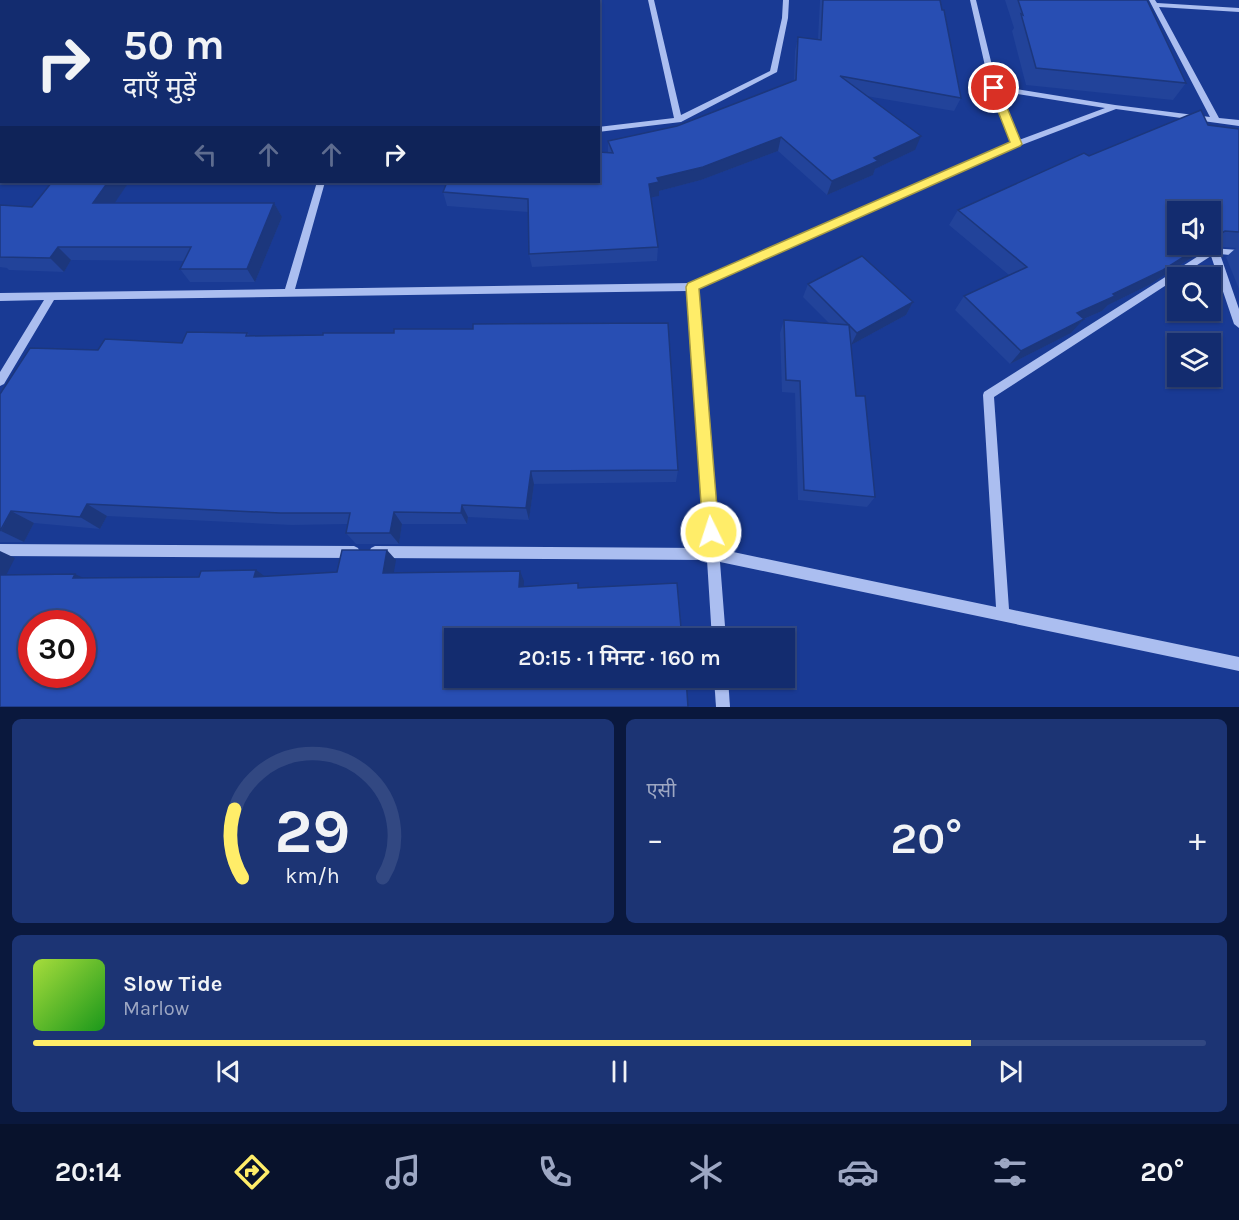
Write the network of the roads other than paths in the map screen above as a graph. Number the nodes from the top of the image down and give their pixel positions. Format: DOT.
graph roads {
  1 [pos="651,0"];
  2 [pos="786,0"];
  3 [pos="973,0"];
  4 [pos="1154,3"];
  5 [pos="1239,10"];
  6 [pos="994,88"];
  7 [pos="1115,107"];
  8 [pos="678,120"];
  9 [pos="1216,120"];
  10 [pos="1239,123"];
  11 [pos="600,130"];
  12 [pos="1016,144"];
  13 [pos="321,183"];
  14 [pos="1221,251"];
  15 [pos="1239,253"];
  16 [pos="1206,255"];
  17 [pos="1216,255"];
  18 [pos="693,287"];
  19 [pos="289,293"];
  20 [pos="0,297"];
  21 [pos="51,297"];
  22 [pos="1239,324"];
  23 [pos="0,381"];
  24 [pos="0,550"];
  25 [pos="713,554"];
  26 [pos="1003,614"];
  27 [pos="718,628"];
  28 [pos="1239,664"];
  29 [pos="722,688"];
  30 [pos="723,707"];
  1 -- 8 [label="street"];
  2 -- 8 [label="street"];
  3 -- 6 [label="street"];
  4 -- 5 [label="street"];
  4 -- 9 [label="street"];
  6 -- 7 [label="street"];
  6 -- 12 [label="street"];
  7 -- 9 [label="street"];
  7 -- 12 [label="street"];
  8 -- 11 [label="street"];
  9 -- 10 [label="street"];
  12 -- 18 [label="street"];
  13 -- 19 [label="street"];
  14 -- 15 [label="street"];
  16 -- 26 [label="street"];
  17 -- 22 [label="street"];
  18 -- 19 [label="street"];
  18 -- 25 [label="street"];
  19 -- 21 [label="street"];
  20 -- 21 [label="street"];
  21 -- 23 [label="street"];
  24 -- 25 [label="street"];
  25 -- 26 [label="street"];
  25 -- 27 [label="street"];
  26 -- 28 [label="street"];
  29 -- 30 [label="street"];
}
